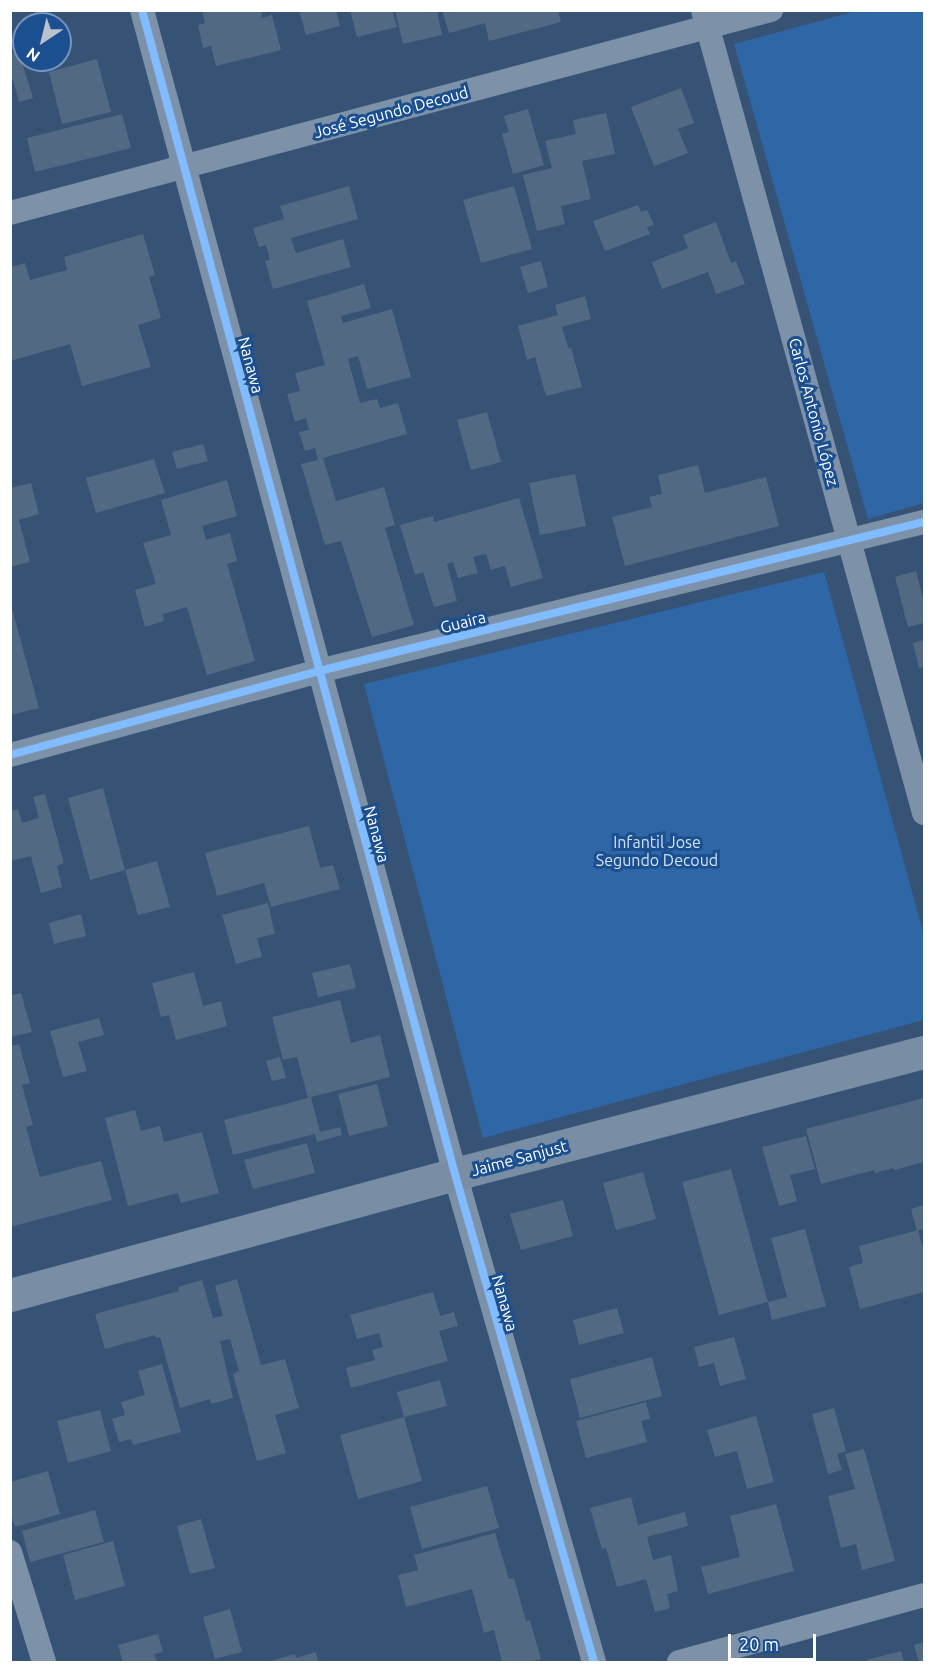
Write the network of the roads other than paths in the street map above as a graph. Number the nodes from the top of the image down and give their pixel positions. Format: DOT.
graph roads {
  1 [pos="142,10"];
  2 [pos="771,10"];
  3 [pos="706,19"];
  4 [pos="184,168"];
  5 [pos="10,213"];
  6 [pos="924,522"];
  7 [pos="850,542"];
  8 [pos="319,671"];
  9 [pos="10,755"];
  10 [pos="924,813"];
  11 [pos="924,1052"];
  12 [pos="455,1174"];
  13 [pos="10,1294"];
  14 [pos="10,1552"];
  15 [pos="924,1595"];
  16 [pos="44,1662"];
  17 [pos="594,1662"];
  18 [pos="679,1662"];
  1 -- 4 [label="street, Nanawa"];
  2 -- 3 [label="street, José Segundo Decoud"];
  3 -- 4 [label="street, José Segundo Decoud"];
  3 -- 7 [label="street, Carlos Antonio López"];
  4 -- 5 [label="street, José Segundo Decoud"];
  4 -- 8 [label="street, Nanawa"];
  6 -- 7 [label="street, Guaira"];
  7 -- 8 [label="street, Guaira"];
  7 -- 10 [label="street, Carlos Antonio López"];
  8 -- 9 [label="street, Guaira"];
  8 -- 12 [label="street, Nanawa"];
  11 -- 12 [label="main road, Jaime Sanjust"];
  12 -- 13 [label="main road, Jaime Sanjust"];
  12 -- 17 [label="street, Nanawa"];
  14 -- 16 [label="street"];
  15 -- 18 [label="street"];
}
